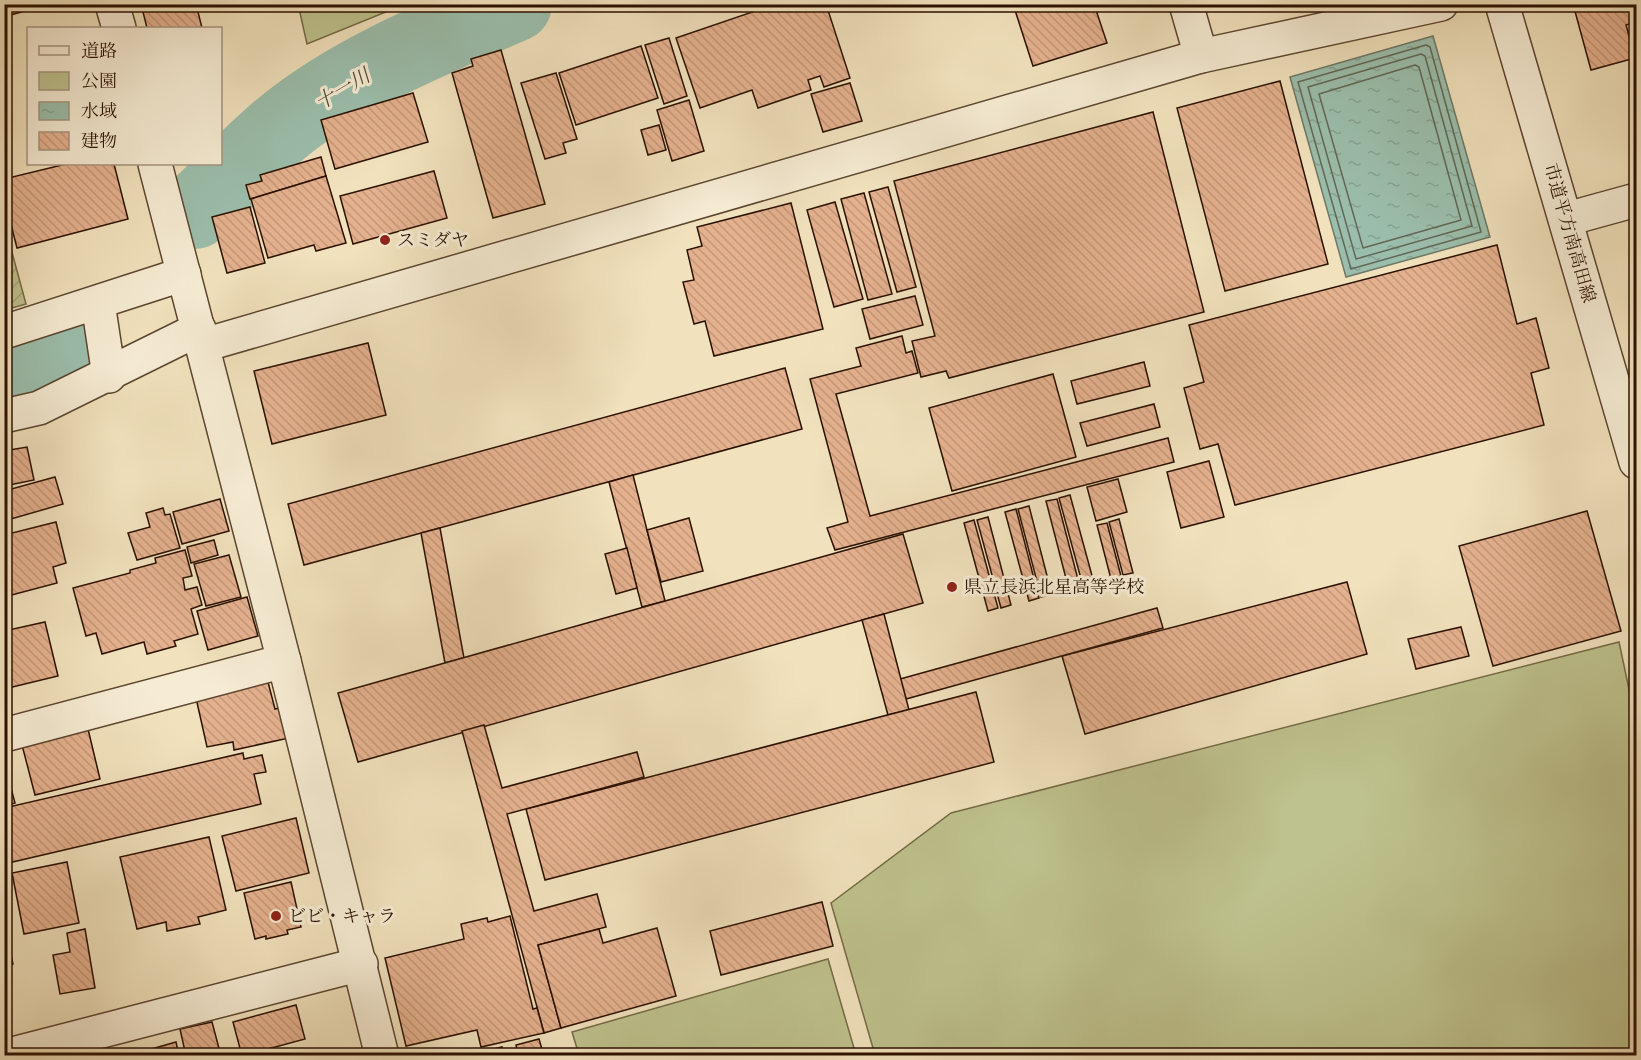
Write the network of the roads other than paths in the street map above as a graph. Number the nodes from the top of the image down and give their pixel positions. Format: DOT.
graph roads {
  1 [pos="112,4"];
  2 [pos="1186,4"];
  3 [pos="1441,4"];
  4 [pos="1502,4"];
  5 [pos="119,27"];
  6 [pos="1201,56"];
  7 [pos="155,165"];
  8 [pos="1636,200"];
  9 [pos="1567,219"];
  10 [pos="184,274"];
  11 [pos="98,303"];
  12 [pos="200,328"];
  13 [pos="4,332"];
  14 [pos="107,368"];
  15 [pos="4,416"];
  16 [pos="1636,462"];
  17 [pos="284,661"];
  18 [pos="4,735"];
  19 [pos="361,964"];
  20 [pos="5,1056"];
  21 [pos="382,1056"];
  1 -- 5 [label="street"];
  2 -- 6 [label="street"];
  3 -- 6 [label="street"];
  4 -- 9 [label="street, 市道平方南高田線"];
  6 -- 12 [label="street"];
  7 -- 10 [label="street"];
  8 -- 9 [label="street"];
  9 -- 16 [label="street, 市道平方南高田線"];
  10 -- 11 [label="street"];
  10 -- 12 [label="street"];
  11 -- 13 [label="street"];
  11 -- 14 [label="street"];
  12 -- 14 [label="street"];
  12 -- 17 [label="street"];
  14 -- 15 [label="street"];
  17 -- 18 [label="street"];
  17 -- 19 [label="street"];
  19 -- 20 [label="street"];
  19 -- 21 [label="street"];
}
